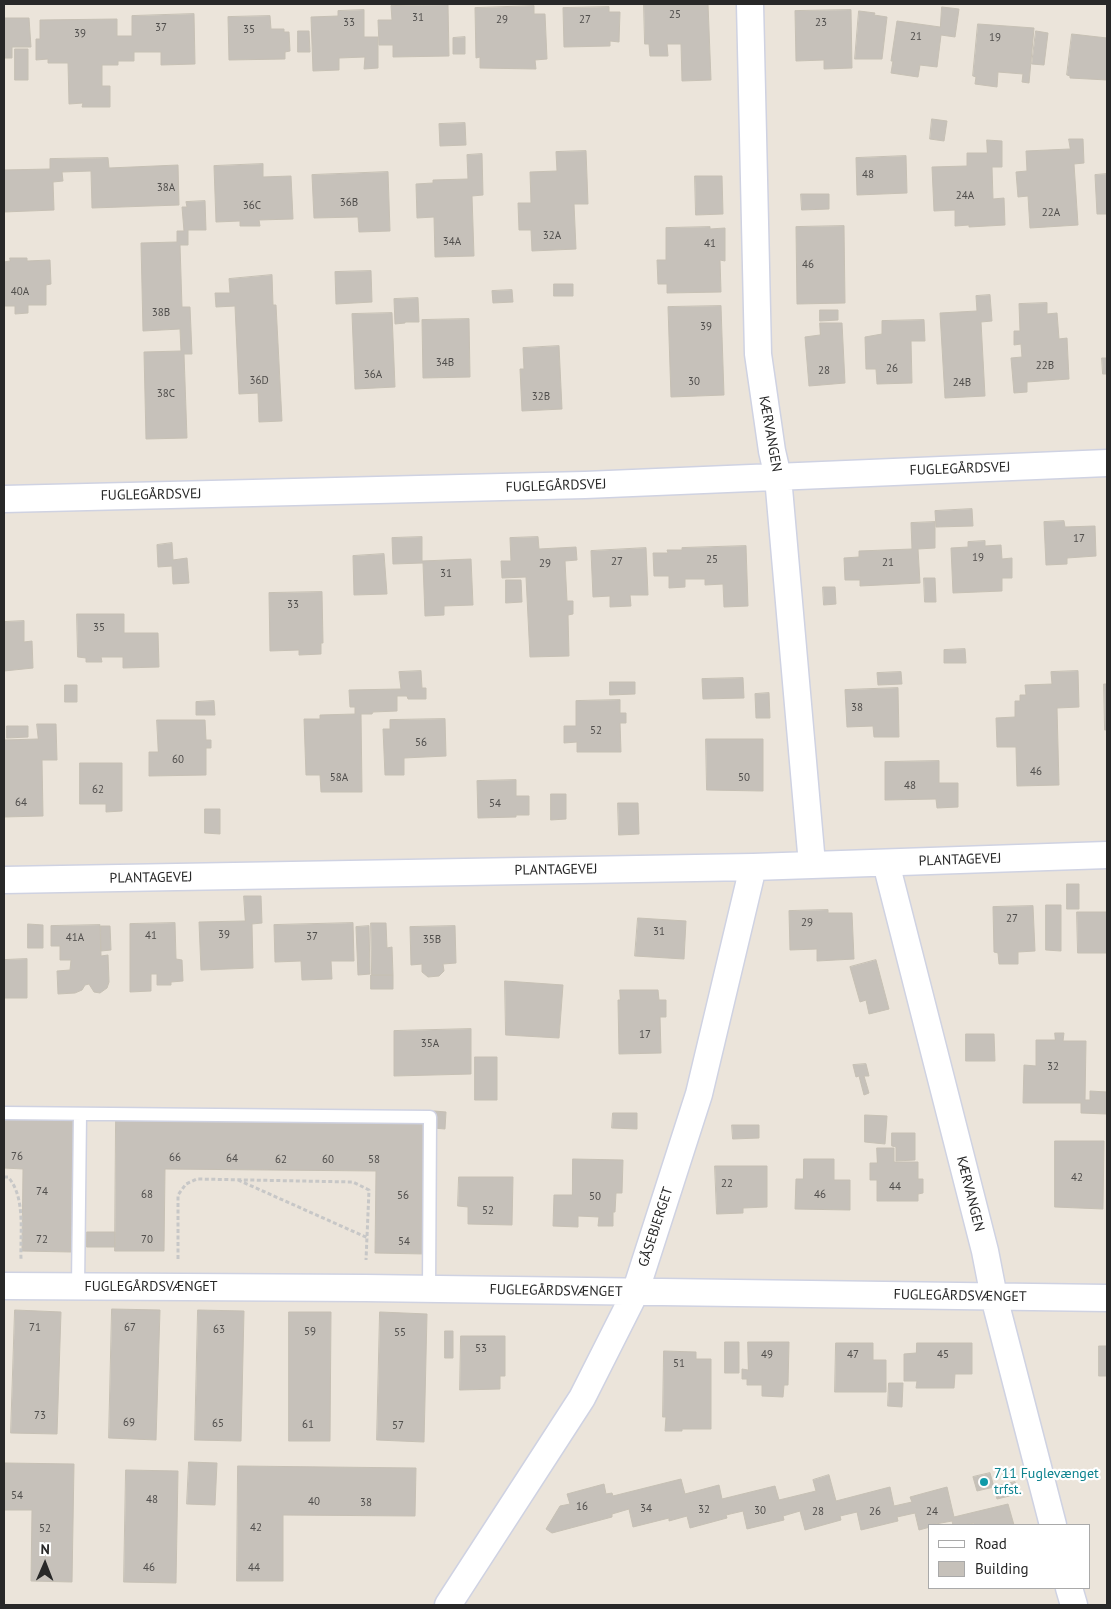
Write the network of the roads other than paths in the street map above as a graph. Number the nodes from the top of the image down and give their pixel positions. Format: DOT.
graph roads {
  1 [pos="750,4"];
  2 [pos="1107,463"];
  3 [pos="778,477"];
  4 [pos="4,499"];
  5 [pos="1107,855"];
  6 [pos="886,862"];
  7 [pos="812,864"];
  8 [pos="753,867"];
  9 [pos="4,880"];
  10 [pos="4,1113"];
  11 [pos="80,1114"];
  12 [pos="12,1286"];
  13 [pos="78,1287"];
  14 [pos="429,1289"];
  15 [pos="634,1292"];
  16 [pos="994,1297"];
  17 [pos="1107,1298"];
  18 [pos="1053,1524"];
  19 [pos="1069,1589"];
  20 [pos="448,1605"];
  21 [pos="1074,1605"];
  1 -- 3 [label="street, KÆRVANGEN"];
  2 -- 3 [label="street, FUGLEGÅRDSVEJ"];
  3 -- 4 [label="street, FUGLEGÅRDSVEJ"];
  3 -- 7 [label="street, KÆRVANGEN"];
  5 -- 6 [label="street, PLANTAGEVEJ"];
  6 -- 7 [label="street, PLANTAGEVEJ"];
  6 -- 16 [label="street, KÆRVANGEN"];
  7 -- 8 [label="street, PLANTAGEVEJ"];
  8 -- 9 [label="street, PLANTAGEVEJ"];
  8 -- 15 [label="street, GÅSEBJERGET"];
  10 -- 11 [label="lane"];
  11 -- 13 [label="lane"];
  11 -- 14 [label="lane"];
  12 -- 13 [label="street, FUGLEGÅRDSVÆNGET"];
  13 -- 14 [label="street, FUGLEGÅRDSVÆNGET"];
  14 -- 15 [label="street, FUGLEGÅRDSVÆNGET"];
  15 -- 16 [label="street, FUGLEGÅRDSVÆNGET"];
  15 -- 20 [label="street, GÅSEBJERGET"];
  16 -- 17 [label="street, FUGLEGÅRDSVÆNGET"];
  16 -- 18 [label="street, KÆRVANGEN"];
  19 -- 21 [label="street"];
}
